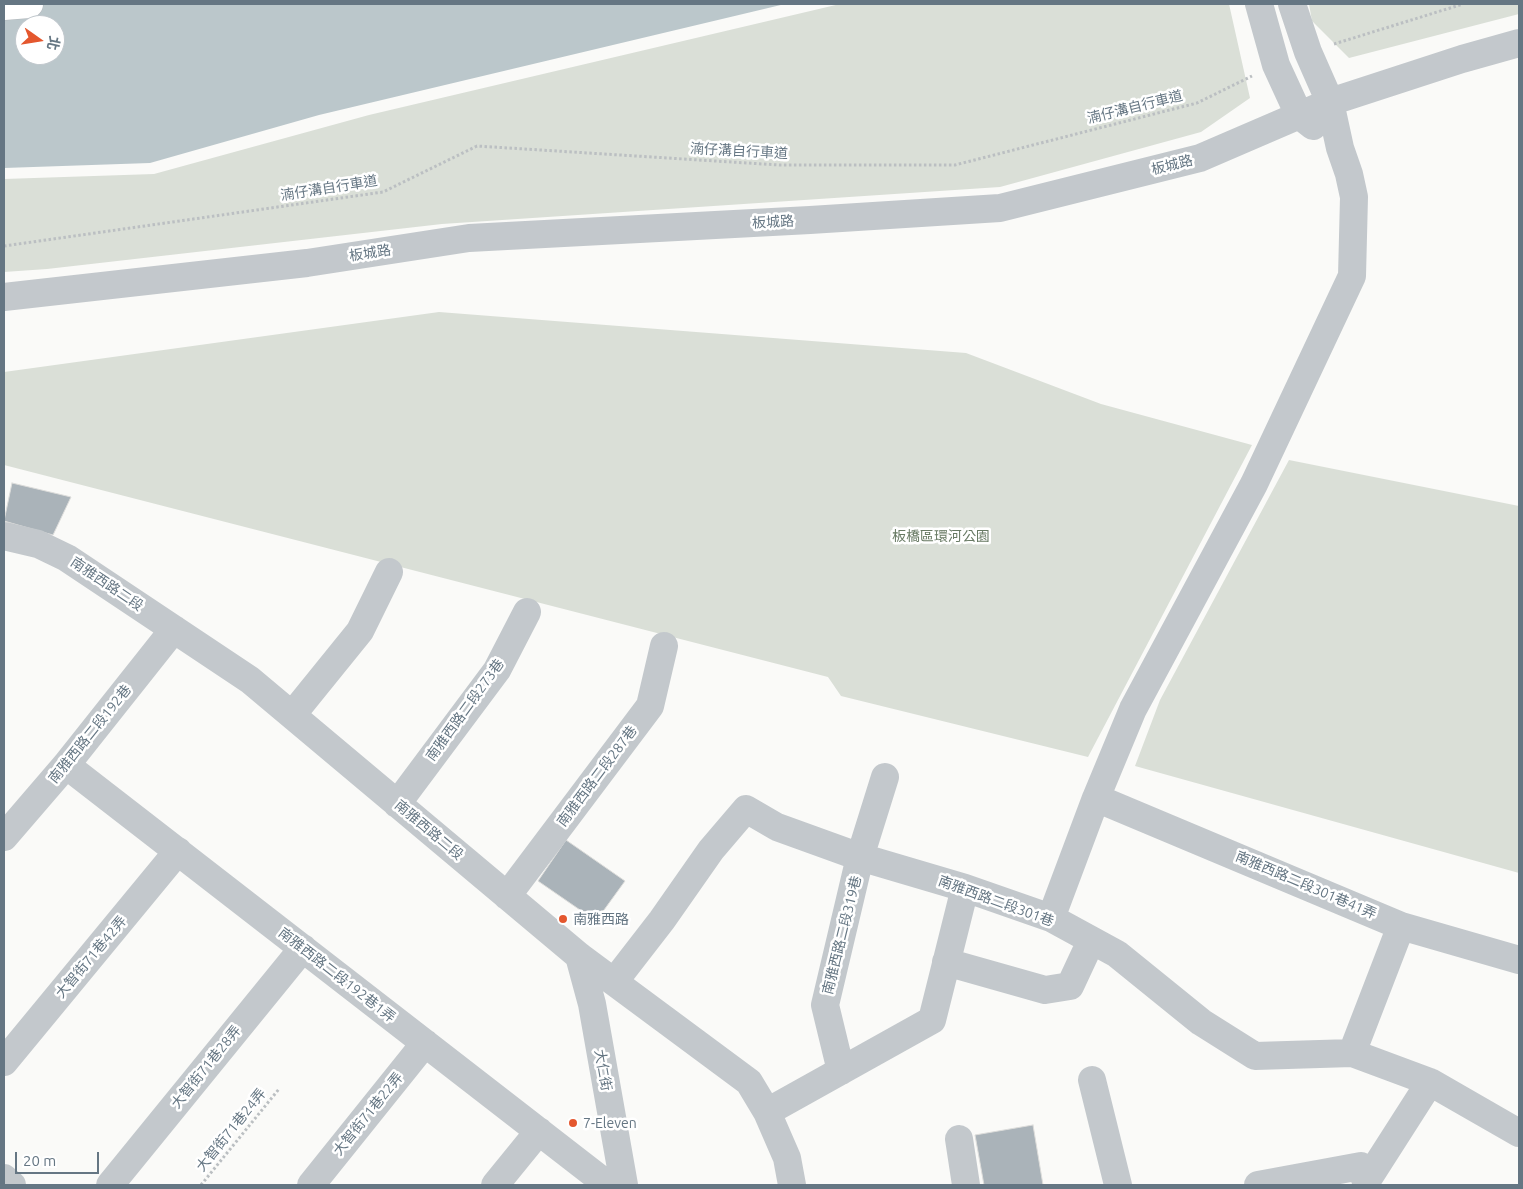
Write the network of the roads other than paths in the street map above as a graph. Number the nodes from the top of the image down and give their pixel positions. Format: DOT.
graph roads {
  1 [pos="29,4"];
  2 [pos="1259,4"];
  3 [pos="1292,4"];
  4 [pos="4,6"];
  5 [pos="1519,43"];
  6 [pos="1330,102"];
  7 [pos="1299,115"];
  8 [pos="1340,148"];
  9 [pos="4,297"];
  10 [pos="4,536"];
  11 [pos="389,572"];
  12 [pos="527,612"];
  13 [pos="174,629"];
  14 [pos="664,646"];
  15 [pos="292,715"];
  16 [pos="66,764"];
  17 [pos="885,776"];
  18 [pos="1096,798"];
  19 [pos="397,804"];
  20 [pos="4,837"];
  21 [pos="178,851"];
  22 [pos="860,857"];
  23 [pos="964,888"];
  24 [pos="507,896"];
  25 [pos="1051,918"];
  26 [pos="1401,926"];
  27 [pos="1092,941"];
  28 [pos="303,948"];
  29 [pos="579,956"];
  30 [pos="1519,960"];
  31 [pos="946,962"];
  32 [pos="614,982"];
  33 [pos="424,1043"];
  34 [pos="1352,1053"];
  35 [pos="4,1062"];
  36 [pos="841,1071"];
  37 [pos="1092,1080"];
  38 [pos="1430,1082"];
  39 [pos="767,1112"];
  40 [pos="539,1131"];
  41 [pos="1519,1133"];
  42 [pos="960,1139"];
  43 [pos="4,1178"];
  44 [pos="1366,1184"];
  45 [pos="12,1185"];
  46 [pos="110,1185"];
  47 [pos="311,1185"];
  48 [pos="495,1185"];
  49 [pos="608,1185"];
  50 [pos="624,1185"];
  51 [pos="792,1185"];
  52 [pos="966,1185"];
  53 [pos="1118,1185"];
  54 [pos="1258,1185"];
  1 -- 4 [label="highway"];
  2 -- 7 [label="street"];
  3 -- 6 [label="street"];
  5 -- 6 [label="street, 板城路"];
  6 -- 7 [label="street, 板城路"];
  6 -- 8 [label="street"];
  7 -- 8 [label="street"];
  7 -- 9 [label="street, 板城路"];
  8 -- 18 [label="street"];
  10 -- 13 [label="street, 南雅西路二段"];
  11 -- 15 [label="street"];
  12 -- 19 [label="street, 南雅西路二段273巷"];
  13 -- 15 [label="street, 南雅西路二段"];
  13 -- 16 [label="street, 南雅西路二段192巷"];
  14 -- 24 [label="street, 南雅西路二段287巷"];
  15 -- 19 [label="street, 南雅西路二段"];
  16 -- 20 [label="street, 南雅西路二段192巷"];
  16 -- 21 [label="street, 南雅西路二段192巷1弄"];
  17 -- 22 [label="street, 南雅西路二段319巷"];
  18 -- 25 [label="street"];
  18 -- 26 [label="street, 南雅西路二段301巷41弄"];
  19 -- 24 [label="street, 南雅西路二段"];
  21 -- 28 [label="street, 南雅西路二段192巷1弄"];
  21 -- 35 [label="street, 大智街71巷42弄"];
  22 -- 23 [label="street, 南雅西路二段301巷"];
  22 -- 32 [label="street, 南雅西路二段301巷"];
  22 -- 36 [label="street, 南雅西路二段319巷"];
  23 -- 25 [label="street, 南雅西路二段301巷"];
  23 -- 31 [label="street"];
  24 -- 29 [label="street, 南雅西路二段"];
  25 -- 27 [label="street, 南雅西路二段301巷"];
  26 -- 30 [label="street, 南雅西路二段301巷41弄"];
  26 -- 34 [label="street"];
  27 -- 31 [label="street"];
  27 -- 34 [label="street, 南雅西路二段301巷"];
  28 -- 33 [label="street, 南雅西路二段192巷1弄"];
  28 -- 46 [label="street, 大智街71巷28弄"];
  29 -- 32 [label="street, 南雅西路二段"];
  29 -- 50 [label="street, 大仁街"];
  31 -- 36 [label="street"];
  32 -- 39 [label="street, 南雅西路二段"];
  33 -- 40 [label="street, 南雅西路二段192巷1弄"];
  33 -- 47 [label="street, 大智街71巷22弄"];
  34 -- 38 [label="street, 南雅西路二段301巷"];
  36 -- 39 [label="street"];
  37 -- 53 [label="street"];
  38 -- 41 [label="street, 南雅西路二段301巷"];
  38 -- 44 [label="street"];
  39 -- 51 [label="street, 南雅西路二段"];
  40 -- 48 [label="street"];
  40 -- 49 [label="street, 南雅西路二段192巷1弄"];
  42 -- 52 [label="street"];
  43 -- 45 [label="street"];
  44 -- 54 [label="street"];
}
